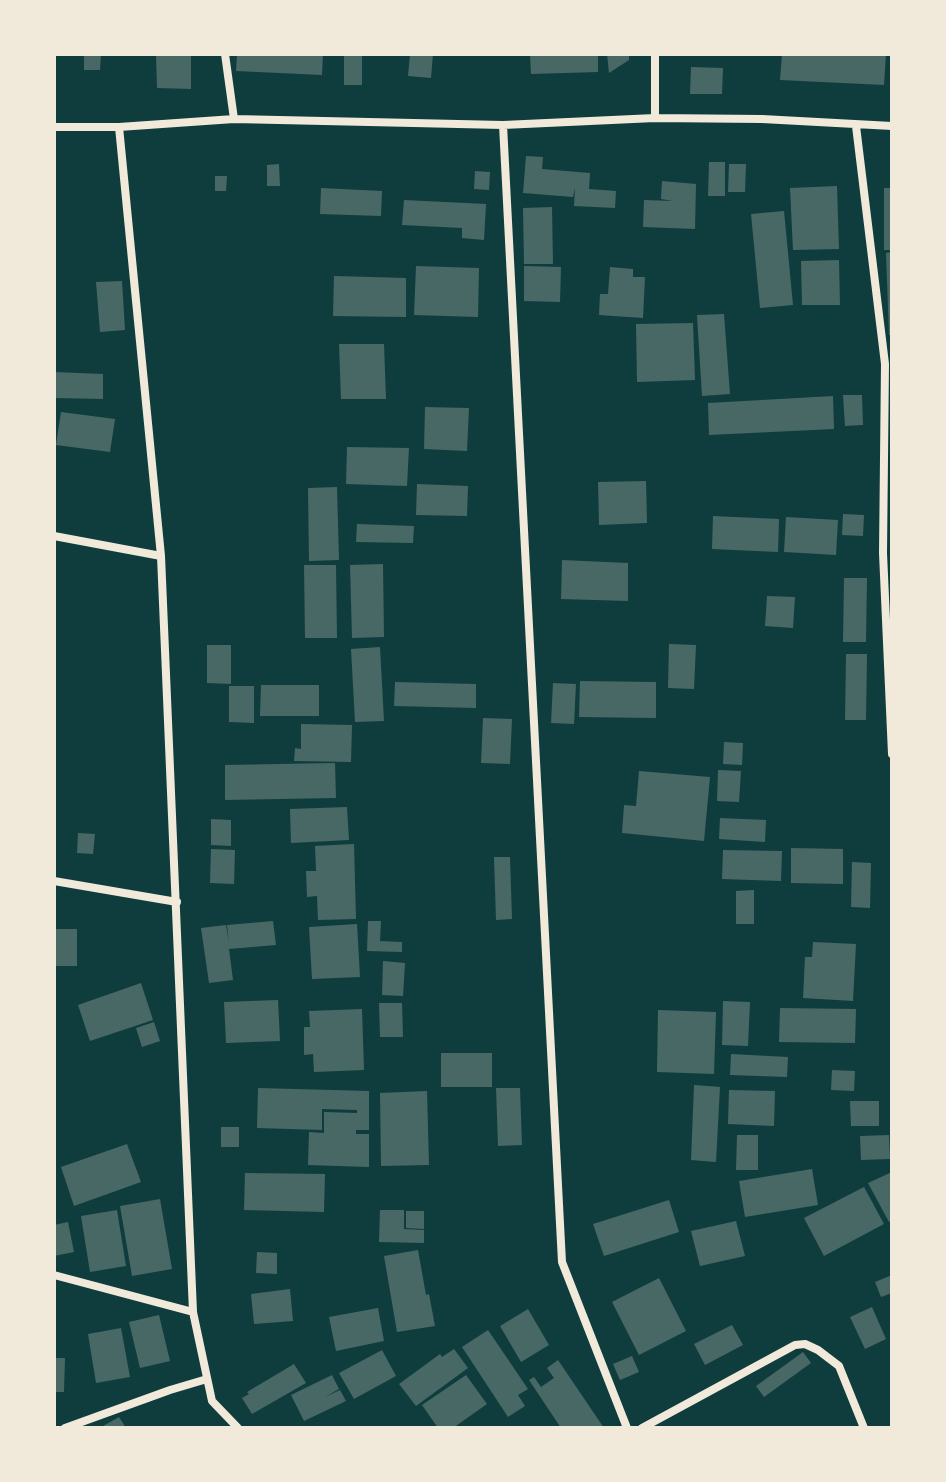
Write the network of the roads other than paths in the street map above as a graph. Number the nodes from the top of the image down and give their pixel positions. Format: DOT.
graph roads {
  1 [pos="225,54"];
  2 [pos="655,54"];
  3 [pos="655,118"];
  4 [pos="234,119"];
  5 [pos="503,125"];
  6 [pos="856,126"];
  7 [pos="892,126"];
  8 [pos="54,127"];
  9 [pos="119,127"];
  10 [pos="54,536"];
  11 [pos="161,556"];
  12 [pos="892,754"];
  13 [pos="54,881"];
  14 [pos="177,902"];
  15 [pos="54,1275"];
  16 [pos="193,1312"];
  17 [pos="207,1379"];
  18 [pos="65,1428"];
  19 [pos="238,1428"];
  20 [pos="627,1428"];
  21 [pos="642,1428"];
  22 [pos="864,1428"];
  1 -- 4 [label="street"];
  2 -- 3 [label="street"];
  3 -- 5 [label="street"];
  3 -- 6 [label="street"];
  4 -- 5 [label="street"];
  4 -- 9 [label="street"];
  5 -- 20 [label="street"];
  6 -- 7 [label="street"];
  6 -- 12 [label="street"];
  8 -- 9 [label="street"];
  9 -- 11 [label="street"];
  10 -- 11 [label="street"];
  11 -- 14 [label="street"];
  13 -- 14 [label="street"];
  14 -- 16 [label="street"];
  15 -- 16 [label="street"];
  16 -- 17 [label="street"];
  17 -- 18 [label="street"];
  17 -- 19 [label="street"];
  21 -- 22 [label="street"];
}
